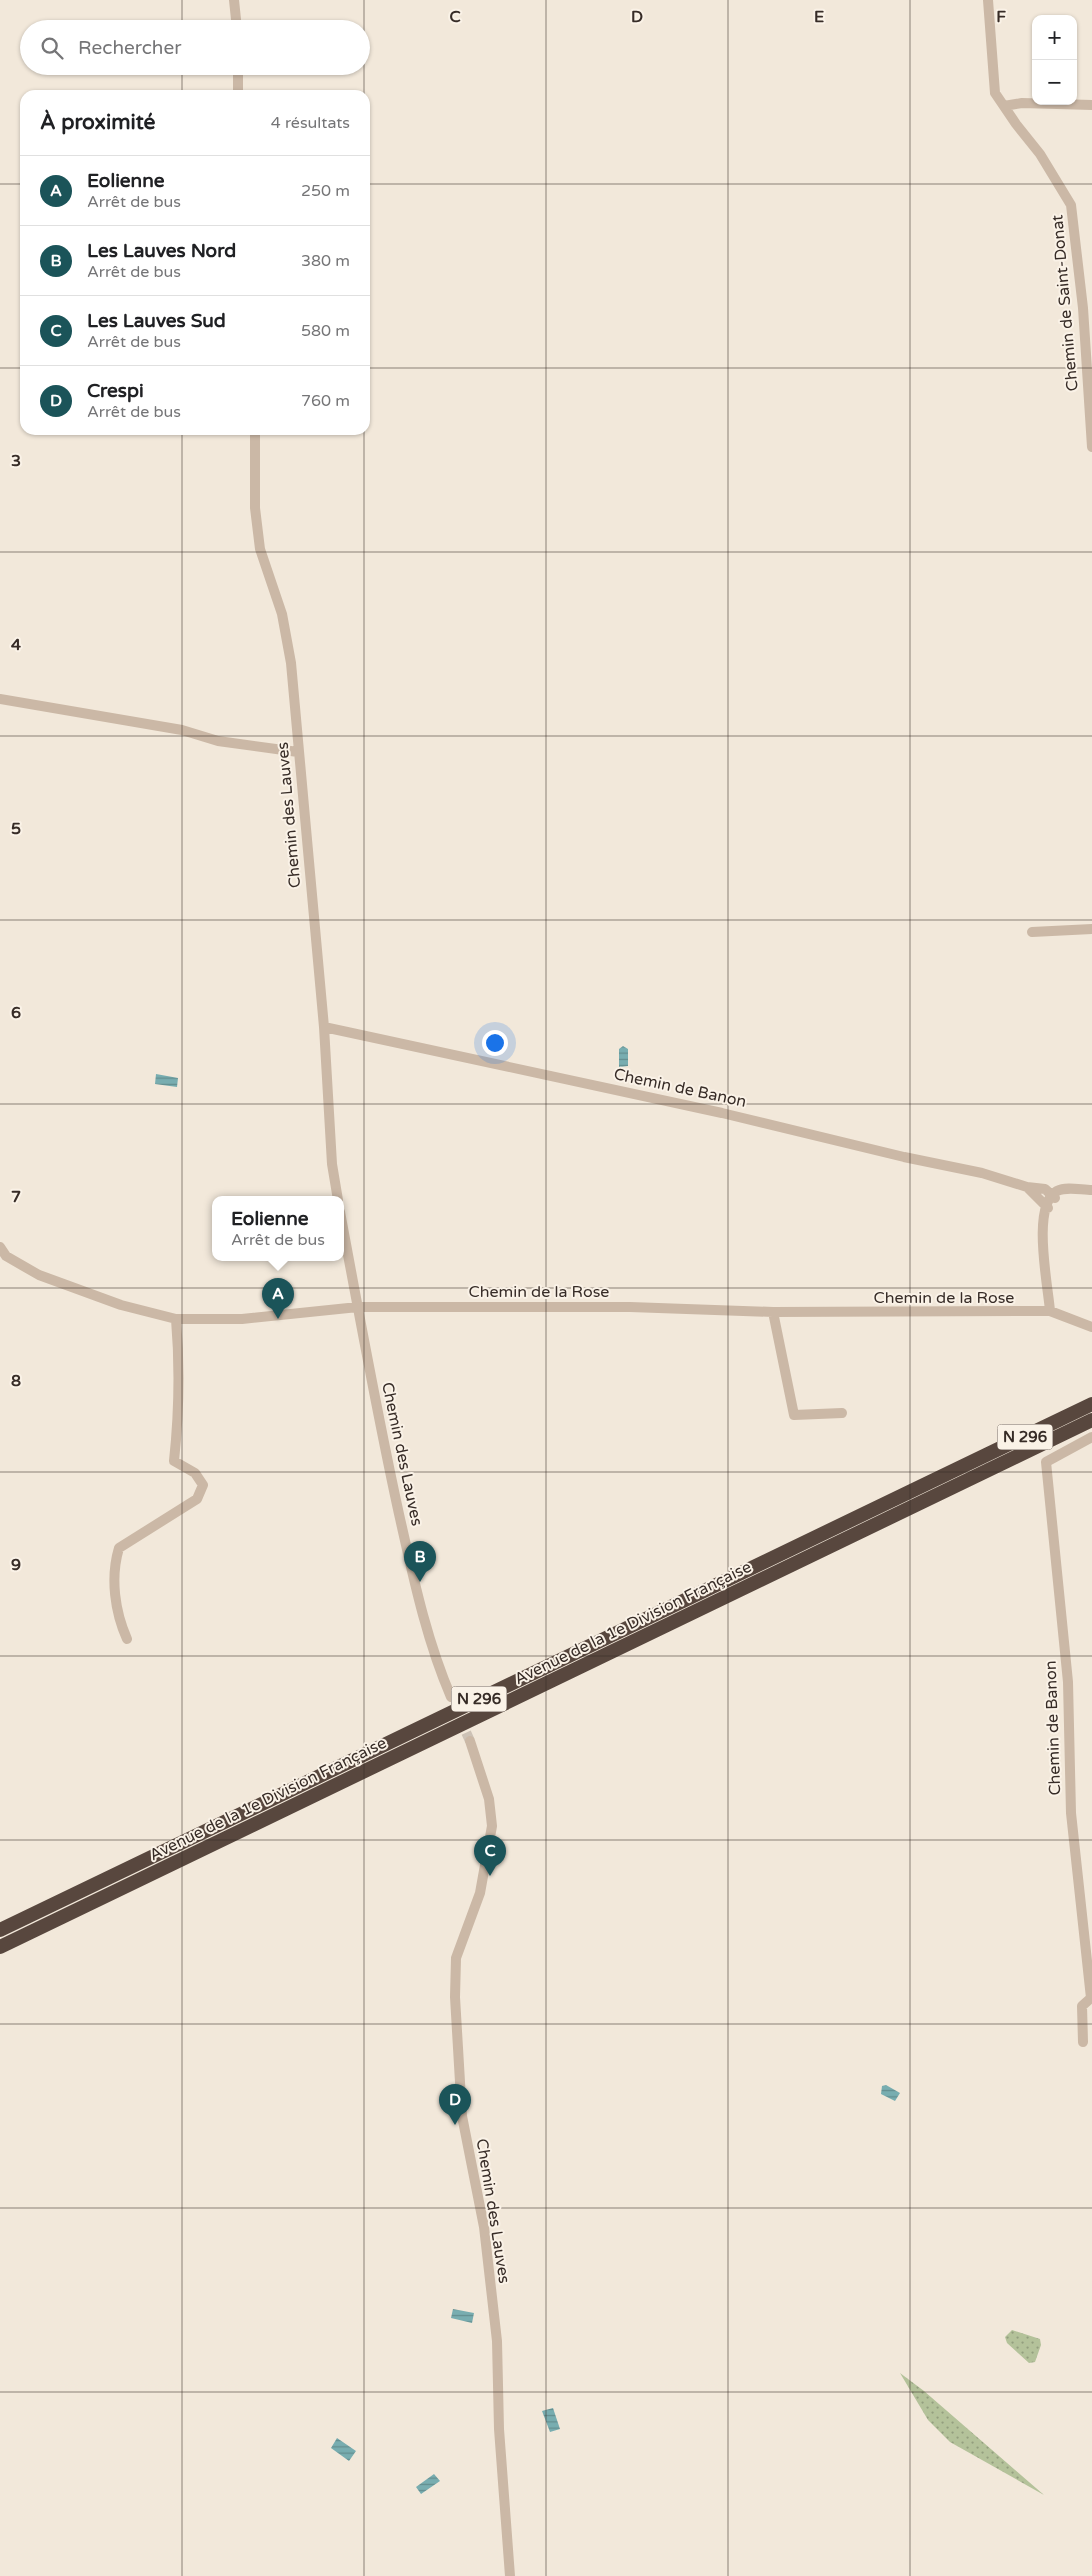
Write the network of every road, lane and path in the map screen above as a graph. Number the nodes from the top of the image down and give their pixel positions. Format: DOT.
graph roads {
  1 [pos="234,0"];
  2 [pos="988,0"];
  3 [pos="236,20"];
  4 [pos="238,75"];
  5 [pos="238,90"];
  6 [pos="1092,105"];
  7 [pos="1004,106"];
  8 [pos="254,435"];
  9 [pos="1092,447"];
  10 [pos="0,699"];
  11 [pos="298,752"];
  12 [pos="1092,929"];
  13 [pos="1032,932"];
  14 [pos="324,1027"];
  15 [pos="1027,1187"];
  16 [pos="1092,1190"];
  17 [pos="337,1196"];
  18 [pos="1054,1197"];
  19 [pos="1046,1207"];
  20 [pos="344,1233"];
  21 [pos="0,1247"];
  22 [pos="358,1307"];
  23 [pos="1050,1311"];
  24 [pos="774,1312"];
  25 [pos="176,1319"];
  26 [pos="1092,1327"];
  27 [pos="1092,1404"];
  28 [pos="842,1413"];
  29 [pos="1092,1420"];
  30 [pos="1092,1438"];
  31 [pos="127,1640"];
  32 [pos="451,1697"];
  33 [pos="470,1741"];
  34 [pos="0,1930"];
  35 [pos="0,1947"];
  36 [pos="1083,2042"];
  37 [pos="510,2576"];
  1 -- 3 [label="street"];
  2 -- 7 [label="street, Chemin de Saint-Donat"];
  4 -- 5 [label="street"];
  6 -- 7 [label="street"];
  7 -- 9 [label="street, Chemin de Saint-Donat"];
  8 -- 11 [label="street, Chemin des Lauves"];
  10 -- 11 [label="street"];
  11 -- 14 [label="street, Chemin des Lauves"];
  12 -- 13 [label="street"];
  14 -- 15 [label="street, Chemin de Banon"];
  14 -- 17 [label="street, Chemin des Lauves"];
  15 -- 18 [label="street, Chemin de Banon"];
  15 -- 19 [label="street"];
  16 -- 18 [label="street"];
  18 -- 19 [label="street"];
  19 -- 23 [label="street"];
  20 -- 22 [label="street, Chemin des Lauves"];
  21 -- 25 [label="street, Chemin de la Rose"];
  22 -- 24 [label="street, Chemin de la Rose"];
  22 -- 25 [label="street, Chemin de la Rose"];
  22 -- 32 [label="street, Chemin des Lauves"];
  23 -- 24 [label="street, Chemin de la Rose"];
  23 -- 26 [label="street, Chemin de la Rose"];
  24 -- 28 [label="street"];
  25 -- 31 [label="street"];
  27 -- 34 [label="highway, Avenue de la 1e Division Française / N 296"];
  29 -- 35 [label="highway, Avenue de la 1e Division Française / N 296"];
  30 -- 36 [label="street, Chemin de Banon"];
  33 -- 37 [label="street, Chemin des Lauves"];
}
